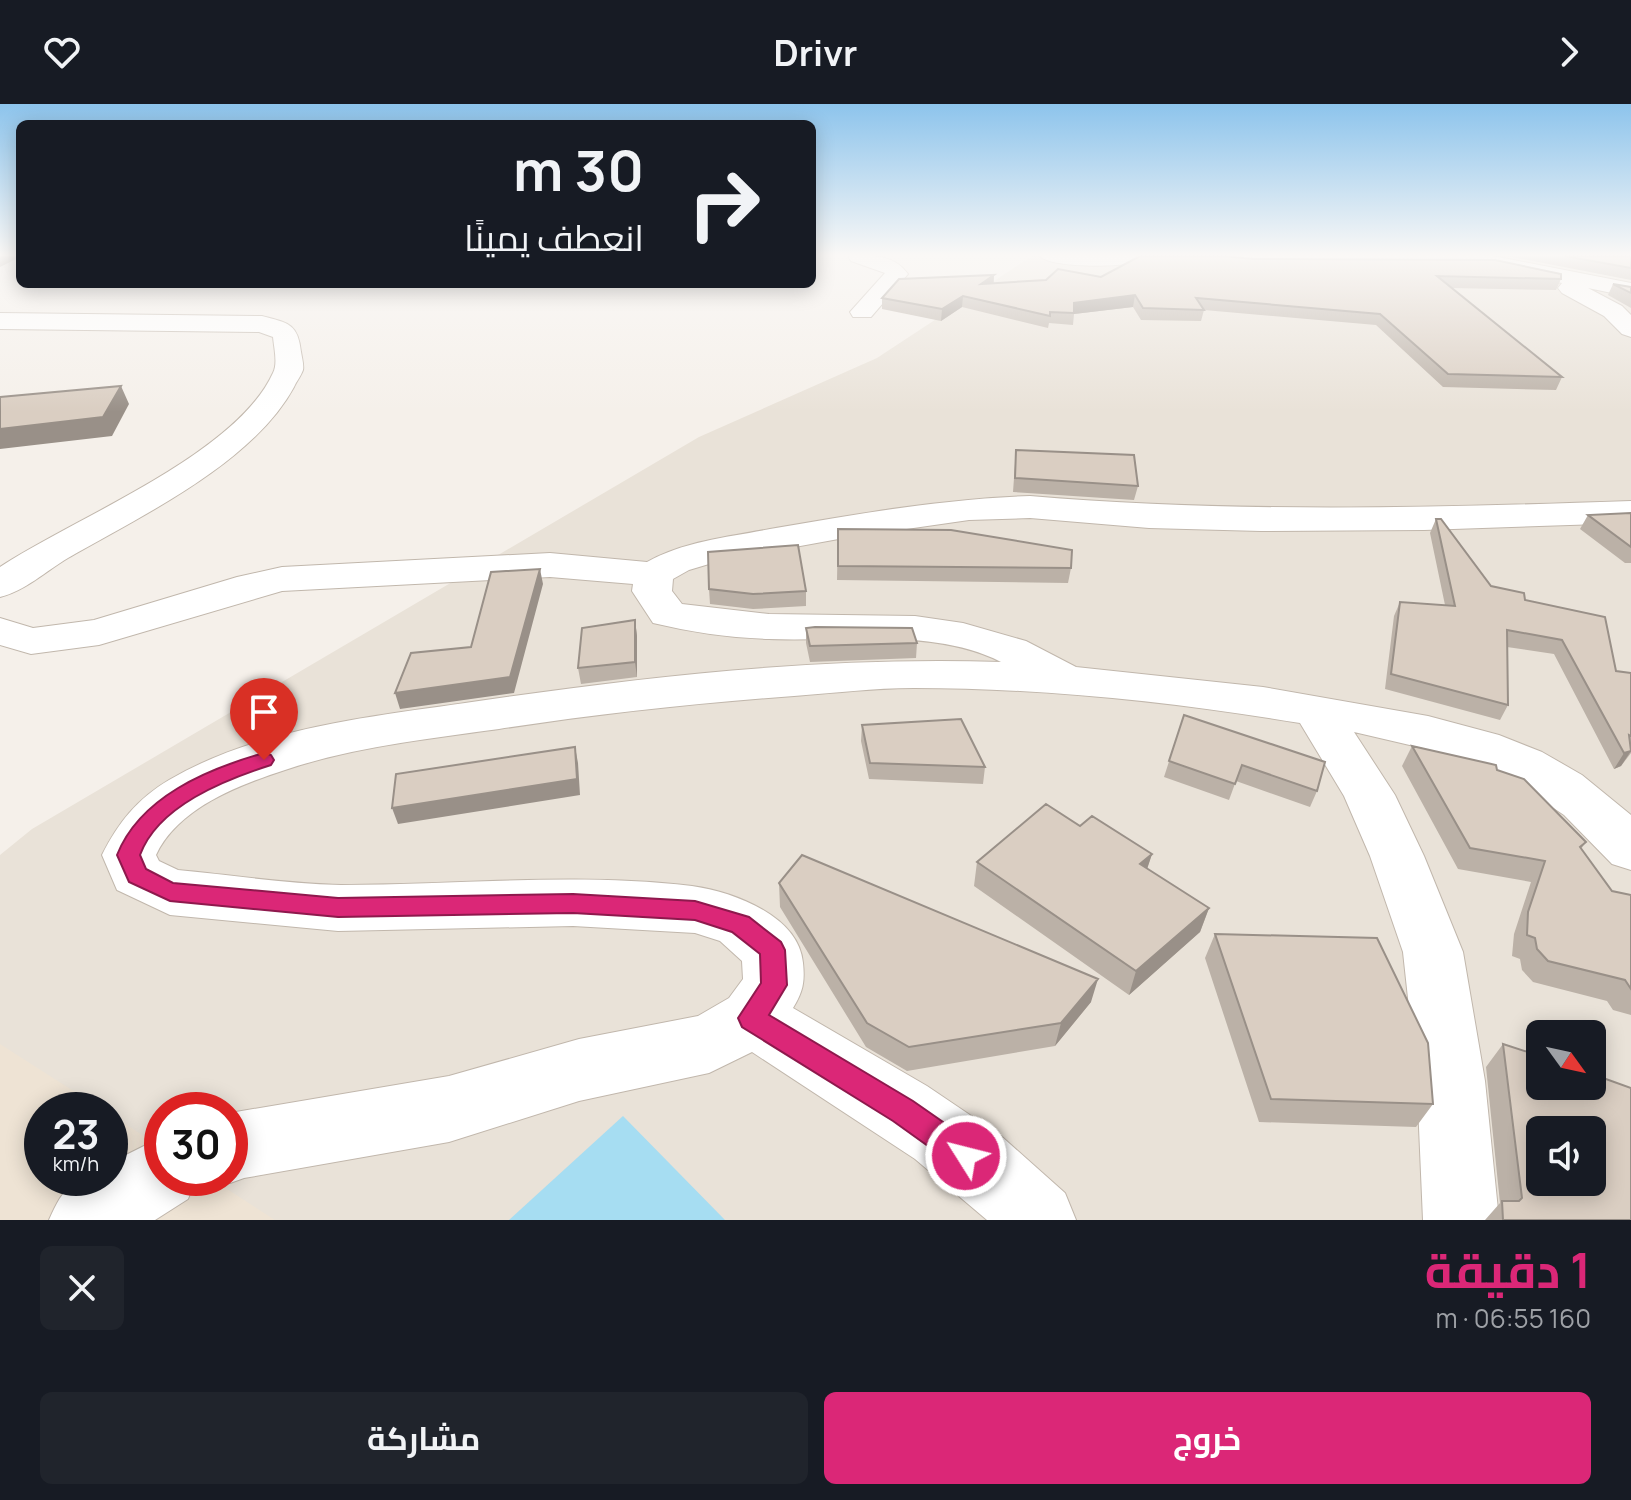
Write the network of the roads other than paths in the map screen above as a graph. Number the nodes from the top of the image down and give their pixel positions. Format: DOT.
graph roads {
  1 [pos="866,308"];
  2 [pos="1607,308"];
  3 [pos="862,312"];
  4 [pos="0,321"];
  5 [pos="1631,329"];
  6 [pos="1631,512"];
  7 [pos="654,574"];
  8 [pos="0,585"];
  9 [pos="0,631"];
  10 [pos="1069,681"];
  11 [pos="1316,710"];
  12 [pos="1631,849"];
  13 [pos="752,1018"];
  14 [pos="248,1145"];
  15 [pos="144,1184"];
  16 [pos="87,1220"];
  17 [pos="1038,1220"];
  18 [pos="1461,1220"];
  1 -- 3 [label="street"];
  2 -- 5 [label="street"];
  4 -- 8 [label="street"];
  6 -- 7 [label="street"];
  7 -- 9 [label="street"];
  7 -- 10 [label="street"];
  10 -- 11 [label="street"];
  10 -- 13 [label="street"];
  11 -- 12 [label="street"];
  11 -- 18 [label="street"];
  13 -- 14 [label="street"];
  13 -- 17 [label="street"];
  15 -- 16 [label="street"];
}
